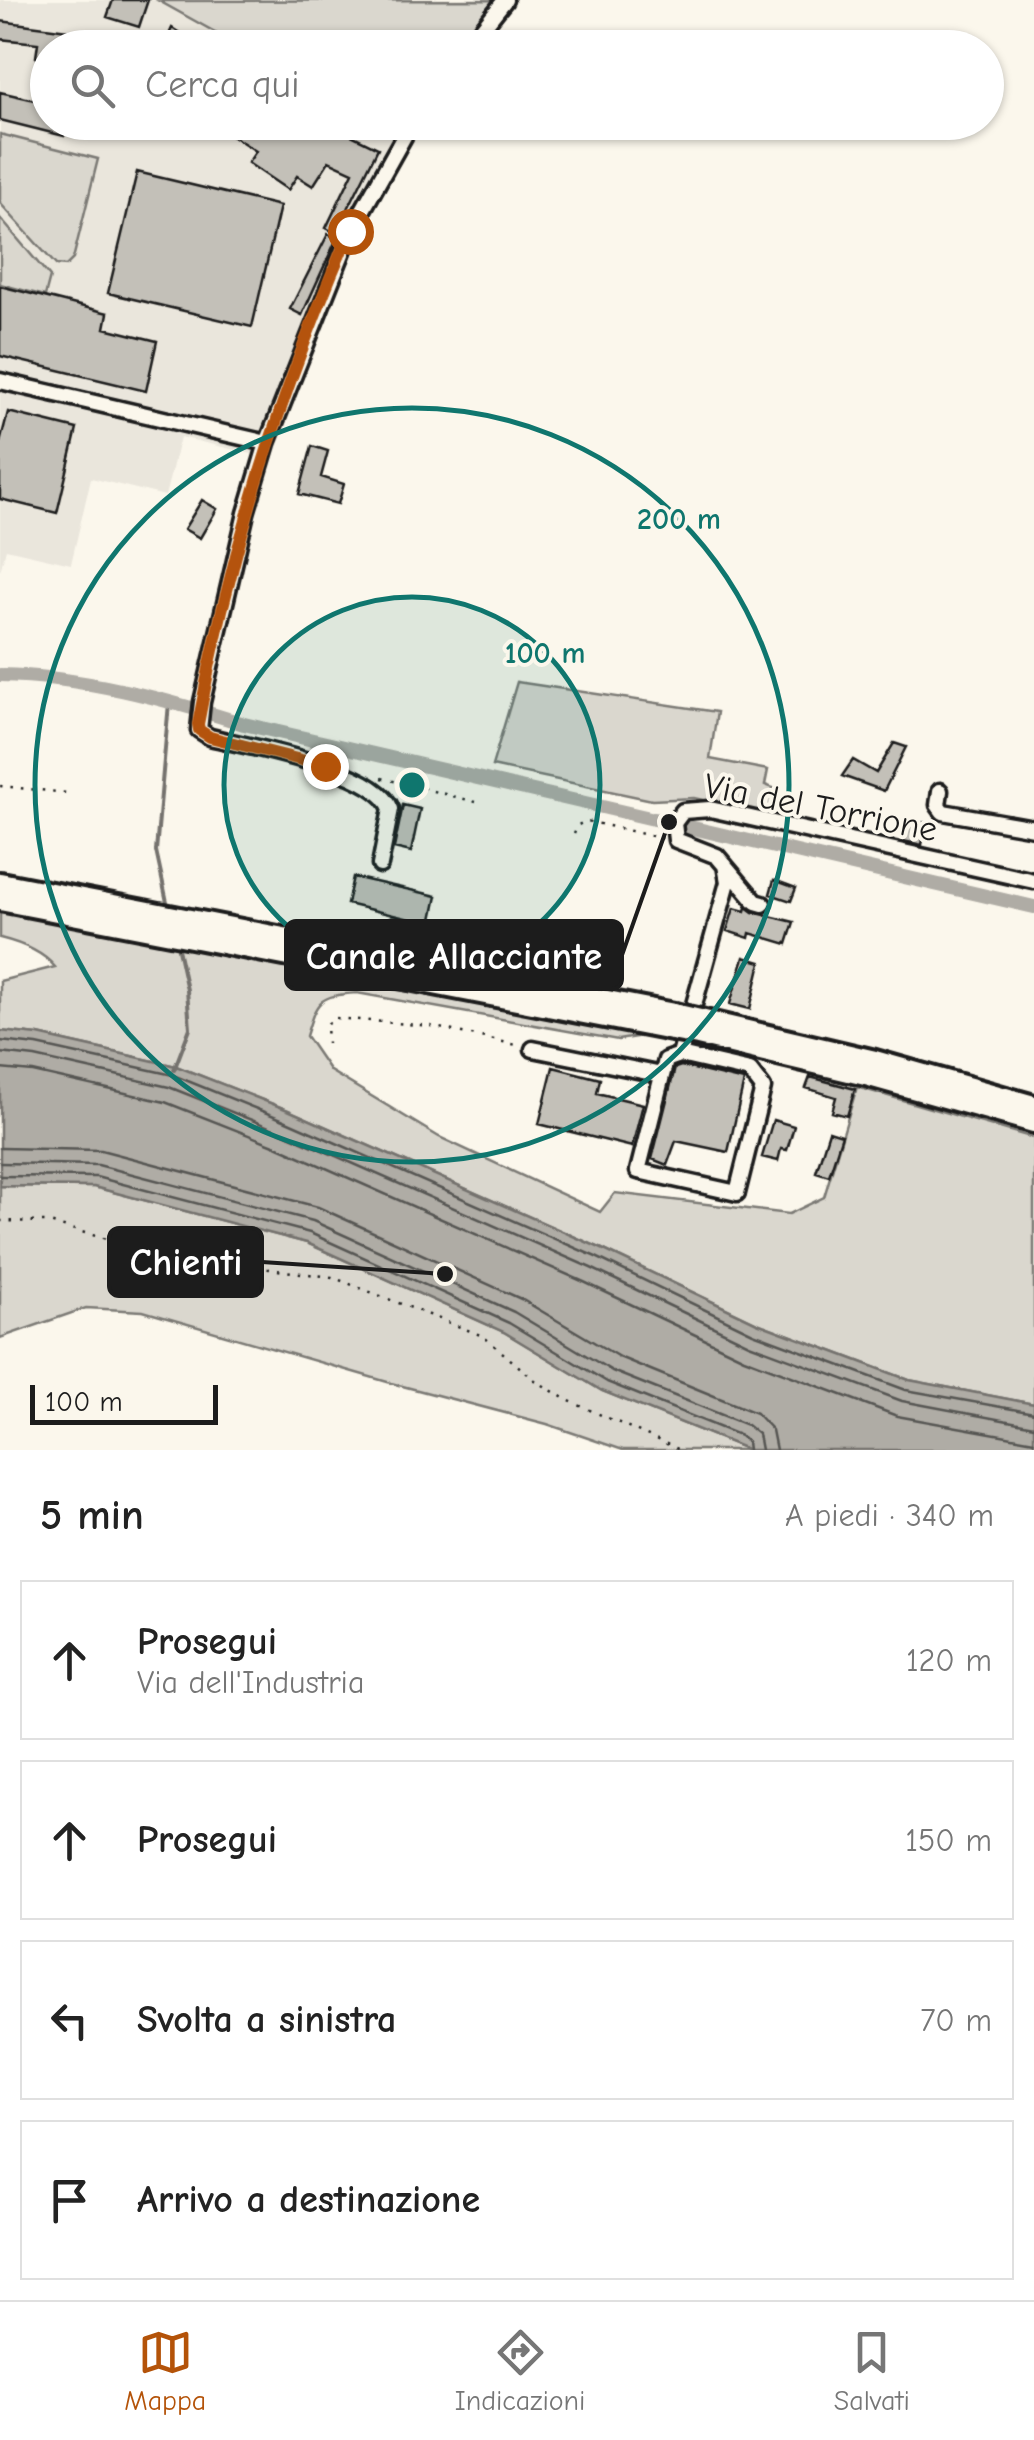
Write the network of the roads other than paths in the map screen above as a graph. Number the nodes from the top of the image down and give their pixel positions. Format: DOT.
graph roads {
  1 [pos="505,0"];
  2 [pos="481,30"];
  3 [pos="402,140"];
  4 [pos="0,381"];
  5 [pos="267,442"];
  6 [pos="940,790"];
  7 [pos="1034,828"];
  8 [pos="725,864"];
  9 [pos="380,865"];
  10 [pos="1034,881"];
  11 [pos="0,883"];
  12 [pos="0,900"];
  13 [pos="763,904"];
  14 [pos="673,1022"];
  15 [pos="699,1027"];
  16 [pos="532,1049"];
  17 [pos="680,1054"];
  18 [pos="662,1075"];
  19 [pos="1034,1106"];
  20 [pos="1034,1122"];
  1 -- 2 [label="street"];
  3 -- 5 [label="street"];
  4 -- 5 [label="street"];
  5 -- 9 [label="street"];
  6 -- 7 [label="street"];
  8 -- 10 [label="street, Via del Torrione"];
  8 -- 13 [label="street"];
  8 -- 17 [label="street"];
  11 -- 14 [label="highway"];
  12 -- 14 [label="highway"];
  14 -- 15 [label="highway, bridge"];
  15 -- 19 [label="highway"];
  15 -- 20 [label="highway"];
  16 -- 18 [label="street"];
  17 -- 18 [label="street"];
  17 -- 18 [label="street"];
}
